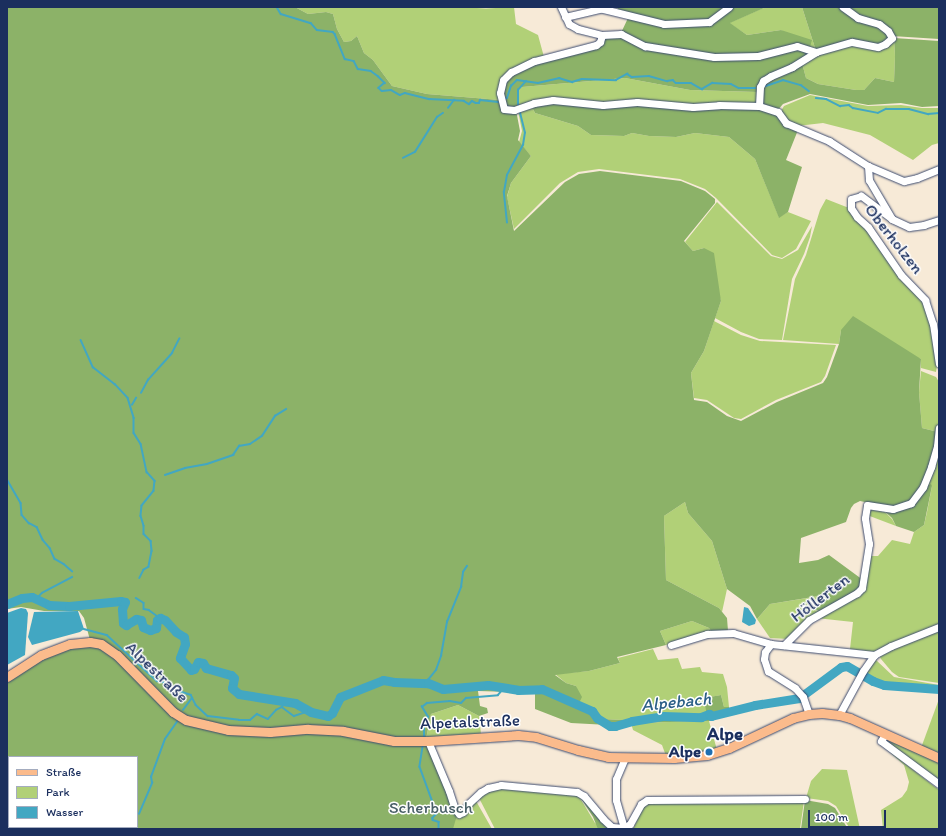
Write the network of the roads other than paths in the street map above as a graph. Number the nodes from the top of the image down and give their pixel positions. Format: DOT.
graph roads {
  1 [pos="561,7"];
  2 [pos="729,7"];
  3 [pos="843,7"];
  4 [pos="598,8"];
  5 [pos="565,17"];
  6 [pos="602,37"];
  7 [pos="816,52"];
  8 [pos="759,106"];
  9 [pos="868,166"];
  10 [pos="939,169"];
  11 [pos="892,219"];
  12 [pos="939,220"];
  13 [pos="939,364"];
  14 [pos="939,428"];
  15 [pos="939,627"];
  16 [pos="771,644"];
  17 [pos="671,645"];
  18 [pos="784,645"];
  19 [pos="874,655"];
  20 [pos="7,677"];
  21 [pos="809,714"];
  22 [pos="839,715"];
  23 [pos="342,732"];
  24 [pos="885,734"];
  25 [pos="428,740"];
  26 [pos="625,758"];
  27 [pos="939,758"];
  28 [pos="939,784"];
  29 [pos="805,799"];
  30 [pos="624,828"];
  1 -- 5 [label="street"];
  2 -- 4 [label="street"];
  3 -- 7 [label="street"];
  4 -- 5 [label="street"];
  5 -- 6 [label="street"];
  6 -- 7 [label="street"];
  6 -- 8 [label="street"];
  7 -- 8 [label="street"];
  8 -- 9 [label="street"];
  9 -- 10 [label="street"];
  9 -- 11 [label="street, Oberholzen"];
  11 -- 12 [label="street, Oberholzen"];
  11 -- 13 [label="street, Oberholzen"];
  14 -- 18 [label="street, Höllerten"];
  15 -- 19 [label="street"];
  16 -- 17 [label="street"];
  16 -- 18 [label="street"];
  16 -- 21 [label="street"];
  18 -- 19 [label="street"];
  19 -- 22 [label="street"];
  20 -- 23 [label="main road, Alpestraße"];
  21 -- 22 [label="main road, Alpetalstraße"];
  21 -- 26 [label="main road, Alpetalstraße"];
  22 -- 24 [label="main road, Alpetalstraße"];
  23 -- 25 [label="main road, Alpetalstraße"];
  24 -- 27 [label="main road, Alpetalstraße"];
  24 -- 28 [label="street"];
  25 -- 26 [label="main road, Alpetalstraße"];
  25 -- 30 [label="street"];
  26 -- 30 [label="street"];
  29 -- 30 [label="street"];
}
